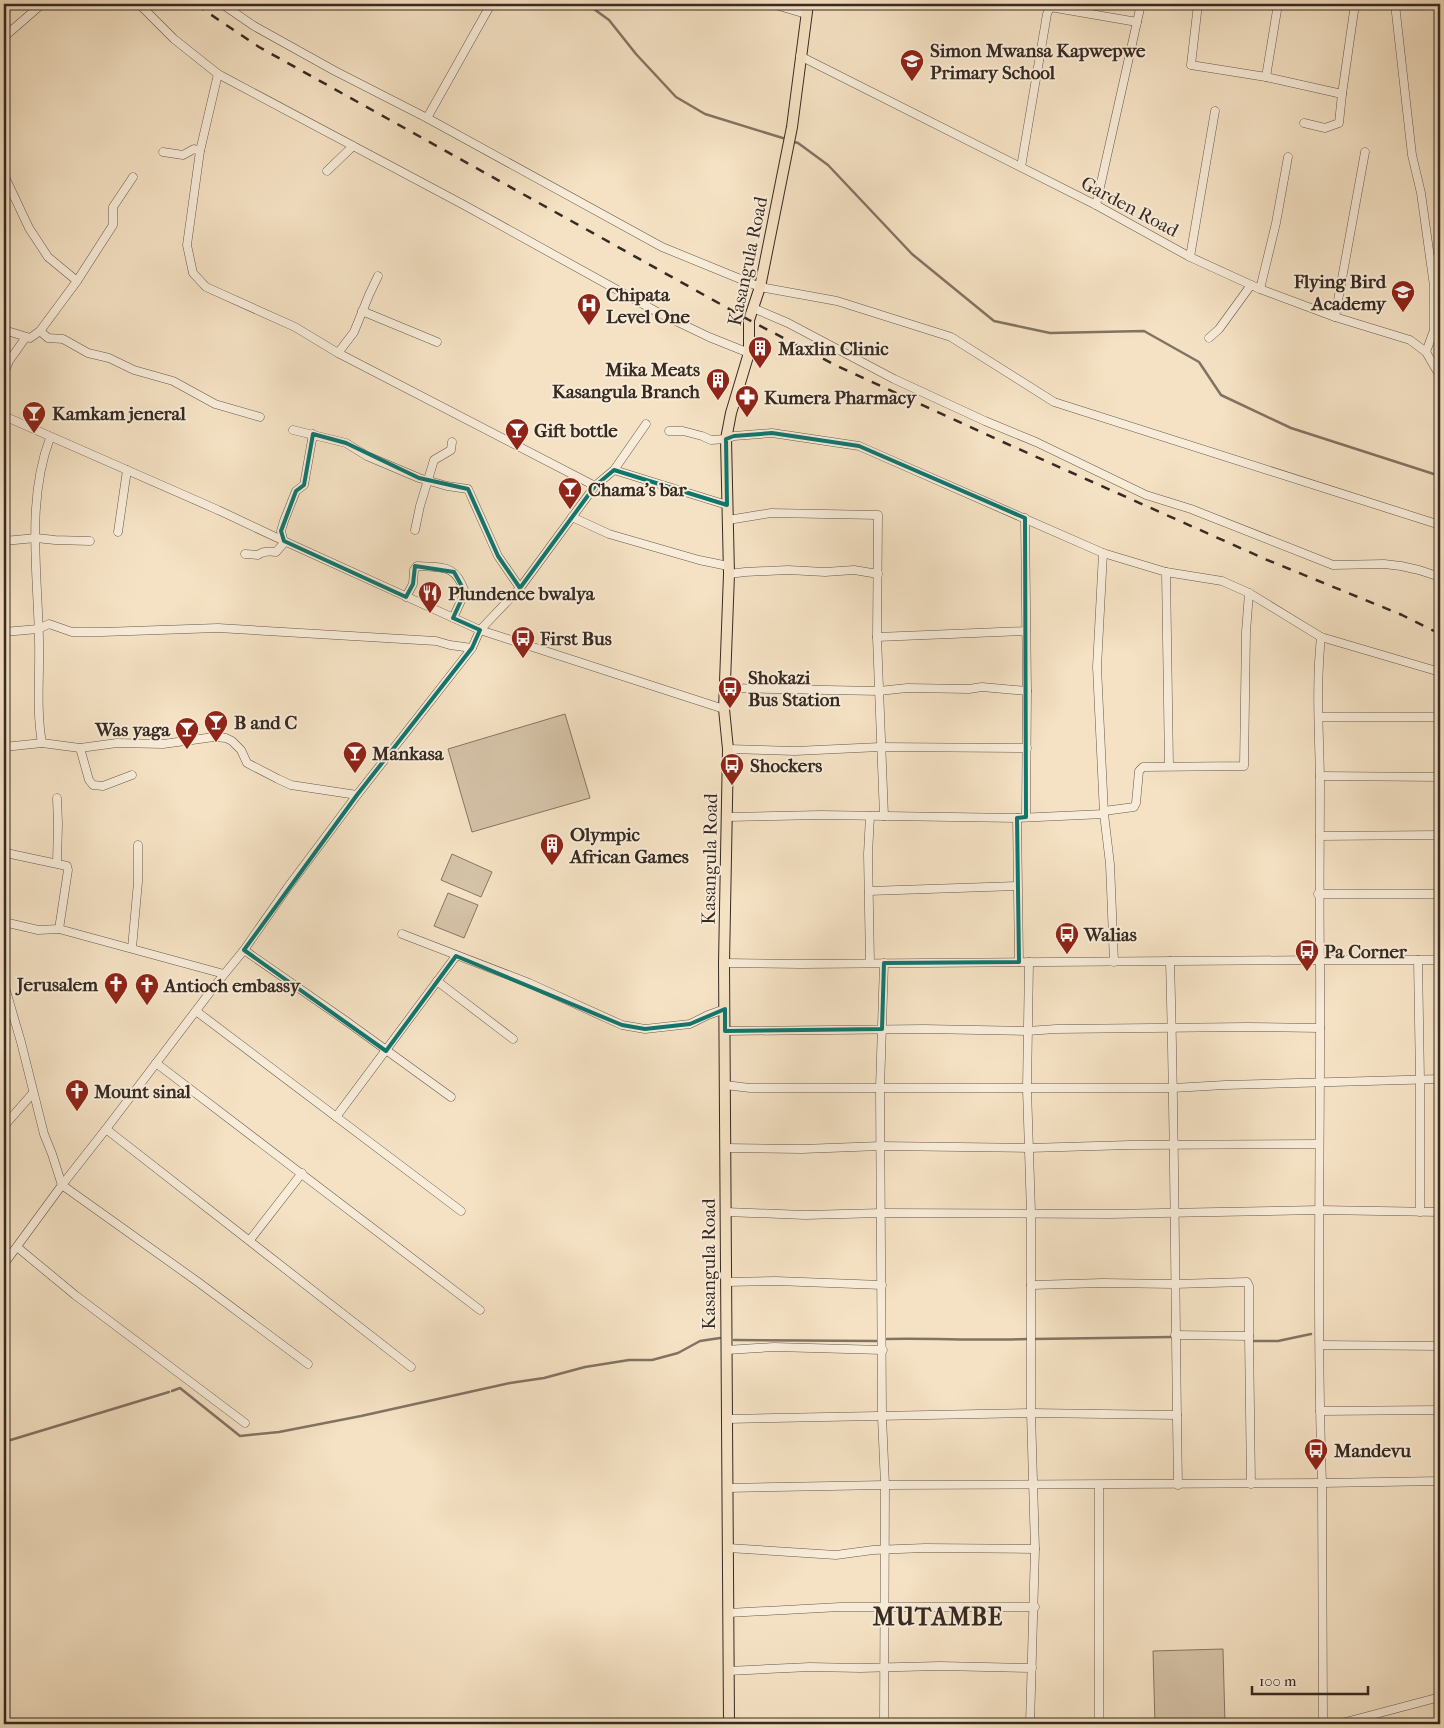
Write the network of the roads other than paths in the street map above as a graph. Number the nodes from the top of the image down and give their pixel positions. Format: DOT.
graph roads {
  1 [pos="42,4"];
  2 [pos="139,4"];
  3 [pos="222,4"];
  4 [pos="491,4"];
  5 [pos="772,4"];
  6 [pos="1141,4"];
  7 [pos="1198,4"];
  8 [pos="1278,4"];
  9 [pos="1355,4"];
  10 [pos="1395,4"];
  11 [pos="1074,7"];
  12 [pos="807,9"];
  13 [pos="1137,22"];
  14 [pos="4,38"];
  15 [pos="800,56"];
  16 [pos="218,74"];
  17 [pos="1266,77"];
  18 [pos="1342,94"];
  19 [pos="1215,111"];
  20 [pos="427,118"];
  21 [pos="1304,123"];
  22 [pos="353,146"];
  23 [pos="200,151"];
  24 [pos="163,152"];
  25 [pos="1365,152"];
  26 [pos="1288,157"];
  27 [pos="1020,167"];
  28 [pos="327,171"];
  29 [pos="4,175"];
  30 [pos="133,177"];
  31 [pos="1096,205"];
  32 [pos="1190,257"];
  33 [pos="378,276"];
  34 [pos="77,281"];
  35 [pos="1251,285"];
  36 [pos="760,287"];
  37 [pos="1260,290"];
  38 [pos="753,308"];
  39 [pos="362,311"];
  40 [pos="1335,317"];
  41 [pos="4,330"];
  42 [pos="40,330"];
  43 [pos="26,337"];
  44 [pos="1209,338"];
  45 [pos="437,342"];
  46 [pos="1426,352"];
  47 [pos="338,353"];
  48 [pos="749,353"];
  49 [pos="4,372"];
  50 [pos="1440,376"];
  51 [pos="4,416"];
  52 [pos="260,417"];
  53 [pos="646,424"];
  54 [pos="293,430"];
  55 [pos="669,431"];
  56 [pos="313,434"];
  57 [pos="50,438"];
  58 [pos="726,439"];
  59 [pos="452,442"];
  60 [pos="127,470"];
  61 [pos="614,470"];
  62 [pos="428,480"];
  63 [pos="595,486"];
  64 [pos="727,505"];
  65 [pos="572,517"];
  66 [pos="1025,518"];
  67 [pos="728,520"];
  68 [pos="1440,525"];
  69 [pos="415,530"];
  70 [pos="118,532"];
  71 [pos="36,538"];
  72 [pos="4,540"];
  73 [pos="90,541"];
  74 [pos="284,541"];
  75 [pos="1103,552"];
  76 [pos="245,554"];
  77 [pos="729,570"];
  78 [pos="1166,572"];
  79 [pos="878,574"];
  80 [pos="1440,577"];
  81 [pos="520,588"];
  82 [pos="1249,594"];
  83 [pos="406,597"];
  84 [pos="454,618"];
  85 [pos="38,629"];
  86 [pos="480,630"];
  87 [pos="1026,631"];
  88 [pos="4,632"];
  89 [pos="878,637"];
  90 [pos="1321,637"];
  91 [pos="472,648"];
  92 [pos="1440,672"];
  93 [pos="726,688"];
  94 [pos="879,691"];
  95 [pos="1027,691"];
  96 [pos="724,709"];
  97 [pos="1319,717"];
  98 [pos="1440,717"];
  99 [pos="42,743"];
  100 [pos="4,747"];
  101 [pos="80,748"];
  102 [pos="880,748"];
  103 [pos="1027,748"];
  104 [pos="728,749"];
  105 [pos="1169,766"];
  106 [pos="132,775"];
  107 [pos="1320,776"];
  108 [pos="1440,777"];
  109 [pos="357,795"];
  110 [pos="57,798"];
  111 [pos="1104,812"];
  112 [pos="870,816"];
  113 [pos="884,816"];
  114 [pos="727,817"];
  115 [pos="1026,817"];
  116 [pos="1017,818"];
  117 [pos="1440,835"];
  118 [pos="1320,836"];
  119 [pos="138,845"];
  120 [pos="6,853"];
  121 [pos="57,864"];
  122 [pos="1017,886"];
  123 [pos="869,891"];
  124 [pos="1318,894"];
  125 [pos="1440,894"];
  126 [pos="4,922"];
  127 [pos="59,930"];
  128 [pos="402,934"];
  129 [pos="132,948"];
  130 [pos="244,950"];
  131 [pos="456,956"];
  132 [pos="1320,960"];
  133 [pos="1418,960"];
  134 [pos="1440,960"];
  135 [pos="1170,961"];
  136 [pos="1019,962"];
  137 [pos="1029,962"];
  138 [pos="1114,962"];
  139 [pos="724,963"];
  140 [pos="870,963"];
  141 [pos="884,963"];
  142 [pos="224,974"];
  143 [pos="438,981"];
  144 [pos="4,984"];
  145 [pos="725,1009"];
  146 [pos="196,1011"];
  147 [pos="1172,1028"];
  148 [pos="1320,1028"];
  149 [pos="882,1029"];
  150 [pos="724,1031"];
  151 [pos="1027,1031"];
  152 [pos="512,1039"];
  153 [pos="386,1051"];
  154 [pos="156,1063"];
  155 [pos="1440,1079"];
  156 [pos="1420,1080"];
  157 [pos="1320,1082"];
  158 [pos="725,1085"];
  159 [pos="880,1088"];
  160 [pos="1173,1088"];
  161 [pos="1027,1089"];
  162 [pos="33,1093"];
  163 [pos="451,1097"];
  164 [pos="336,1117"];
  165 [pos="4,1126"];
  166 [pos="106,1129"];
  167 [pos="1320,1144"];
  168 [pos="1173,1145"];
  169 [pos="881,1146"];
  170 [pos="725,1148"];
  171 [pos="1029,1148"];
  172 [pos="302,1174"];
  173 [pos="62,1185"];
  174 [pos="1319,1210"];
  175 [pos="461,1211"];
  176 [pos="726,1212"];
  177 [pos="1420,1212"];
  178 [pos="1440,1212"];
  179 [pos="882,1213"];
  180 [pos="1031,1213"];
  181 [pos="1174,1213"];
  182 [pos="250,1240"];
  183 [pos="17,1247"];
  184 [pos="4,1264"];
  185 [pos="726,1282"];
  186 [pos="1174,1284"];
  187 [pos="882,1285"];
  188 [pos="1031,1285"];
  189 [pos="480,1310"];
  190 [pos="1175,1335"];
  191 [pos="1249,1336"];
  192 [pos="1320,1345"];
  193 [pos="1440,1346"];
  194 [pos="726,1350"];
  195 [pos="883,1350"];
  196 [pos="308,1364"];
  197 [pos="411,1367"];
  198 [pos="1320,1410"];
  199 [pos="1440,1410"];
  200 [pos="1031,1414"];
  201 [pos="1176,1415"];
  202 [pos="882,1417"];
  203 [pos="727,1419"];
  204 [pos="245,1423"];
  205 [pos="1440,1481"];
  206 [pos="1322,1483"];
  207 [pos="1252,1484"];
  208 [pos="1033,1485"];
  209 [pos="1099,1485"];
  210 [pos="1178,1485"];
  211 [pos="885,1486"];
  212 [pos="727,1488"];
  213 [pos="728,1548"];
  214 [pos="1035,1549"];
  215 [pos="886,1550"];
  216 [pos="1034,1607"];
  217 [pos="886,1608"];
  218 [pos="728,1613"];
  219 [pos="885,1668"];
  220 [pos="1032,1668"];
  221 [pos="728,1671"];
  222 [pos="1440,1697"];
  223 [pos="729,1724"];
  224 [pos="884,1724"];
  225 [pos="1030,1724"];
  226 [pos="1099,1724"];
  227 [pos="1324,1724"];
  228 [pos="1338,1724"];
  1 -- 14 [label="street"];
  2 -- 16 [label="street"];
  3 -- 20 [label="street"];
  4 -- 20 [label="street"];
  5 -- 12 [label="street"];
  6 -- 13 [label="street"];
  7 -- 17 [label="street"];
  8 -- 17 [label="street"];
  9 -- 18 [label="street"];
  10 -- 46 [label="street"];
  11 -- 13 [label="street"];
  11 -- 27 [label="street"];
  12 -- 15 [label="main road, Kasangula Road"];
  13 -- 31 [label="street"];
  15 -- 27 [label="street, Garden Road"];
  15 -- 36 [label="main road, Kasangula Road"];
  16 -- 22 [label="street"];
  16 -- 23 [label="street"];
  17 -- 18 [label="street"];
  18 -- 21 [label="street"];
  19 -- 32 [label="street"];
  20 -- 36 [label="street"];
  22 -- 28 [label="street"];
  22 -- 48 [label="street"];
  23 -- 24 [label="street"];
  23 -- 47 [label="street"];
  25 -- 40 [label="street"];
  26 -- 37 [label="street"];
  27 -- 31 [label="street, Garden Road"];
  29 -- 34 [label="street"];
  30 -- 34 [label="street"];
  31 -- 32 [label="street, Garden Road"];
  32 -- 35 [label="street, Garden Road"];
  33 -- 39 [label="street"];
  34 -- 42 [label="street"];
  35 -- 37 [label="street, Garden Road"];
  35 -- 44 [label="street"];
  36 -- 38 [label="main road, Kasangula Road"];
  36 -- 68 [label="street"];
  37 -- 40 [label="street, Garden Road"];
  38 -- 48 [label="main road, Kasangula Road"];
  38 -- 80 [label="street"];
  39 -- 45 [label="street"];
  39 -- 47 [label="street"];
  40 -- 46 [label="street, Garden Road"];
  41 -- 43 [label="street"];
  42 -- 43 [label="street"];
  42 -- 52 [label="street"];
  43 -- 49 [label="street"];
  46 -- 50 [label="street, Garden Road"];
  47 -- 63 [label="street"];
  48 -- 58 [label="main road, Kasangula Road"];
  51 -- 57 [label="street"];
  53 -- 61 [label="street"];
  54 -- 56 [label="street"];
  55 -- 58 [label="street"];
  56 -- 62 [label="street"];
  56 -- 74 [label="street"];
  57 -- 60 [label="street"];
  57 -- 71 [label="street"];
  58 -- 64 [label="main road, Kasangula Road"];
  58 -- 66 [label="street"];
  59 -- 62 [label="street"];
  60 -- 70 [label="street"];
  60 -- 74 [label="street"];
  61 -- 63 [label="street"];
  61 -- 64 [label="street"];
  62 -- 69 [label="street"];
  62 -- 81 [label="street"];
  63 -- 65 [label="street"];
  64 -- 67 [label="main road, Kasangula Road"];
  65 -- 77 [label="street"];
  65 -- 81 [label="street"];
  66 -- 75 [label="street"];
  66 -- 87 [label="street"];
  67 -- 77 [label="main road, Kasangula Road"];
  67 -- 79 [label="street"];
  71 -- 72 [label="street"];
  71 -- 73 [label="street"];
  71 -- 85 [label="street"];
  74 -- 76 [label="street"];
  74 -- 83 [label="street"];
  75 -- 78 [label="street"];
  75 -- 111 [label="street"];
  77 -- 79 [label="street"];
  77 -- 93 [label="main road, Kasangula Road"];
  78 -- 82 [label="street"];
  78 -- 105 [label="street"];
  79 -- 89 [label="street"];
  81 -- 86 [label="street"];
  82 -- 90 [label="street"];
  82 -- 105 [label="street"];
  83 -- 84 [label="street"];
  83 -- 84 [label="street"];
  84 -- 86 [label="street"];
  85 -- 88 [label="street"];
  85 -- 91 [label="street"];
  85 -- 99 [label="street"];
  86 -- 91 [label="street"];
  86 -- 96 [label="street"];
  87 -- 89 [label="street"];
  87 -- 95 [label="street"];
  89 -- 94 [label="street"];
  90 -- 92 [label="street"];
  90 -- 97 [label="street"];
  91 -- 109 [label="street"];
  93 -- 94 [label="street"];
  93 -- 96 [label="main road, Kasangula Road"];
  94 -- 95 [label="street"];
  94 -- 102 [label="street"];
  95 -- 103 [label="street"];
  96 -- 104 [label="main road, Kasangula Road"];
  97 -- 98 [label="street"];
  97 -- 107 [label="street"];
  99 -- 100 [label="street"];
  99 -- 101 [label="street"];
  101 -- 106 [label="street"];
  101 -- 109 [label="street"];
  102 -- 103 [label="street"];
  102 -- 104 [label="street"];
  102 -- 113 [label="street"];
  103 -- 115 [label="street"];
  104 -- 114 [label="main road, Kasangula Road"];
  105 -- 111 [label="street"];
  107 -- 108 [label="street"];
  107 -- 118 [label="street"];
  109 -- 130 [label="street"];
  110 -- 121 [label="street"];
  111 -- 115 [label="street"];
  111 -- 138 [label="street"];
  112 -- 113 [label="street"];
  112 -- 114 [label="street"];
  112 -- 123 [label="street"];
  113 -- 116 [label="street"];
  114 -- 139 [label="main road, Kasangula Road"];
  115 -- 116 [label="street"];
  116 -- 122 [label="street"];
  117 -- 118 [label="street"];
  118 -- 124 [label="street"];
  119 -- 129 [label="street"];
  120 -- 121 [label="street"];
  121 -- 127 [label="street"];
  122 -- 123 [label="street"];
  122 -- 136 [label="street"];
  123 -- 140 [label="street"];
  124 -- 125 [label="street"];
  124 -- 132 [label="street"];
  126 -- 127 [label="street"];
  127 -- 129 [label="street"];
  128 -- 131 [label="street"];
  129 -- 142 [label="street"];
  130 -- 142 [label="street"];
  130 -- 153 [label="street"];
  131 -- 143 [label="street"];
  131 -- 145 [label="street"];
  132 -- 133 [label="street"];
  132 -- 135 [label="street"];
  132 -- 148 [label="street"];
  133 -- 134 [label="street"];
  133 -- 156 [label="street"];
  135 -- 138 [label="street"];
  135 -- 147 [label="street"];
  136 -- 137 [label="street"];
  136 -- 141 [label="street"];
  137 -- 138 [label="street"];
  137 -- 151 [label="street"];
  139 -- 140 [label="street"];
  139 -- 145 [label="main road, Kasangula Road"];
  140 -- 141 [label="street"];
  141 -- 149 [label="street"];
  142 -- 146 [label="street"];
  143 -- 152 [label="street"];
  143 -- 153 [label="street"];
  144 -- 162 [label="street"];
  145 -- 150 [label="main road, Kasangula Road"];
  146 -- 154 [label="street"];
  146 -- 164 [label="street"];
  147 -- 148 [label="street"];
  147 -- 151 [label="street"];
  147 -- 160 [label="street"];
  148 -- 157 [label="street"];
  149 -- 150 [label="street"];
  149 -- 151 [label="street"];
  149 -- 159 [label="street"];
  150 -- 158 [label="main road, Kasangula Road"];
  151 -- 161 [label="street"];
  153 -- 163 [label="street"];
  153 -- 164 [label="street"];
  154 -- 166 [label="street"];
  154 -- 172 [label="street"];
  155 -- 156 [label="street"];
  156 -- 157 [label="street"];
  156 -- 177 [label="street"];
  157 -- 160 [label="street"];
  157 -- 167 [label="street"];
  158 -- 159 [label="street"];
  158 -- 170 [label="main road, Kasangula Road"];
  159 -- 161 [label="street"];
  159 -- 169 [label="street"];
  160 -- 161 [label="street"];
  160 -- 168 [label="street"];
  161 -- 171 [label="street"];
  162 -- 165 [label="street"];
  162 -- 173 [label="street"];
  164 -- 175 [label="street"];
  166 -- 173 [label="street"];
  166 -- 182 [label="street"];
  167 -- 168 [label="street"];
  167 -- 174 [label="street"];
  168 -- 171 [label="street"];
  168 -- 181 [label="street"];
  169 -- 170 [label="street"];
  169 -- 171 [label="street"];
  169 -- 179 [label="street"];
  170 -- 176 [label="main road, Kasangula Road"];
  171 -- 180 [label="street"];
  172 -- 182 [label="street"];
  172 -- 189 [label="street"];
  173 -- 183 [label="street"];
  173 -- 196 [label="street"];
  174 -- 177 [label="street"];
  174 -- 181 [label="street"];
  174 -- 192 [label="street"];
  176 -- 179 [label="street"];
  176 -- 185 [label="main road, Kasangula Road"];
  177 -- 178 [label="street"];
  179 -- 180 [label="street"];
  179 -- 187 [label="street"];
  180 -- 181 [label="street"];
  180 -- 188 [label="street"];
  181 -- 186 [label="street"];
  182 -- 197 [label="street"];
  183 -- 184 [label="street"];
  183 -- 204 [label="street"];
  185 -- 187 [label="street"];
  185 -- 194 [label="main road, Kasangula Road"];
  186 -- 188 [label="street"];
  186 -- 190 [label="street"];
  186 -- 191 [label="street"];
  187 -- 195 [label="street"];
  188 -- 200 [label="street"];
  190 -- 191 [label="street"];
  190 -- 201 [label="street"];
  191 -- 207 [label="street"];
  192 -- 193 [label="street"];
  192 -- 198 [label="street"];
  194 -- 195 [label="street"];
  194 -- 203 [label="main road, Kasangula Road"];
  195 -- 202 [label="street"];
  198 -- 199 [label="street"];
  198 -- 206 [label="street"];
  200 -- 201 [label="street"];
  200 -- 202 [label="street"];
  200 -- 208 [label="street"];
  201 -- 210 [label="street"];
  202 -- 203 [label="street"];
  202 -- 211 [label="street"];
  203 -- 212 [label="main road, Kasangula Road"];
  205 -- 206 [label="street"];
  206 -- 207 [label="street"];
  206 -- 227 [label="street"];
  207 -- 210 [label="street"];
  208 -- 209 [label="street"];
  208 -- 211 [label="street"];
  208 -- 214 [label="street"];
  209 -- 210 [label="street"];
  209 -- 226 [label="street"];
  211 -- 212 [label="street"];
  211 -- 215 [label="street"];
  212 -- 213 [label="main road, Kasangula Road"];
  213 -- 215 [label="street"];
  213 -- 218 [label="main road, Kasangula Road"];
  214 -- 215 [label="street"];
  214 -- 216 [label="street"];
  215 -- 217 [label="street"];
  216 -- 217 [label="street"];
  216 -- 220 [label="street"];
  217 -- 218 [label="street"];
  217 -- 219 [label="street"];
  218 -- 221 [label="main road, Kasangula Road"];
  219 -- 220 [label="street"];
  219 -- 221 [label="street"];
  219 -- 224 [label="street"];
  220 -- 225 [label="street"];
  221 -- 223 [label="main road, Kasangula Road"];
  222 -- 228 [label="street"];
}
